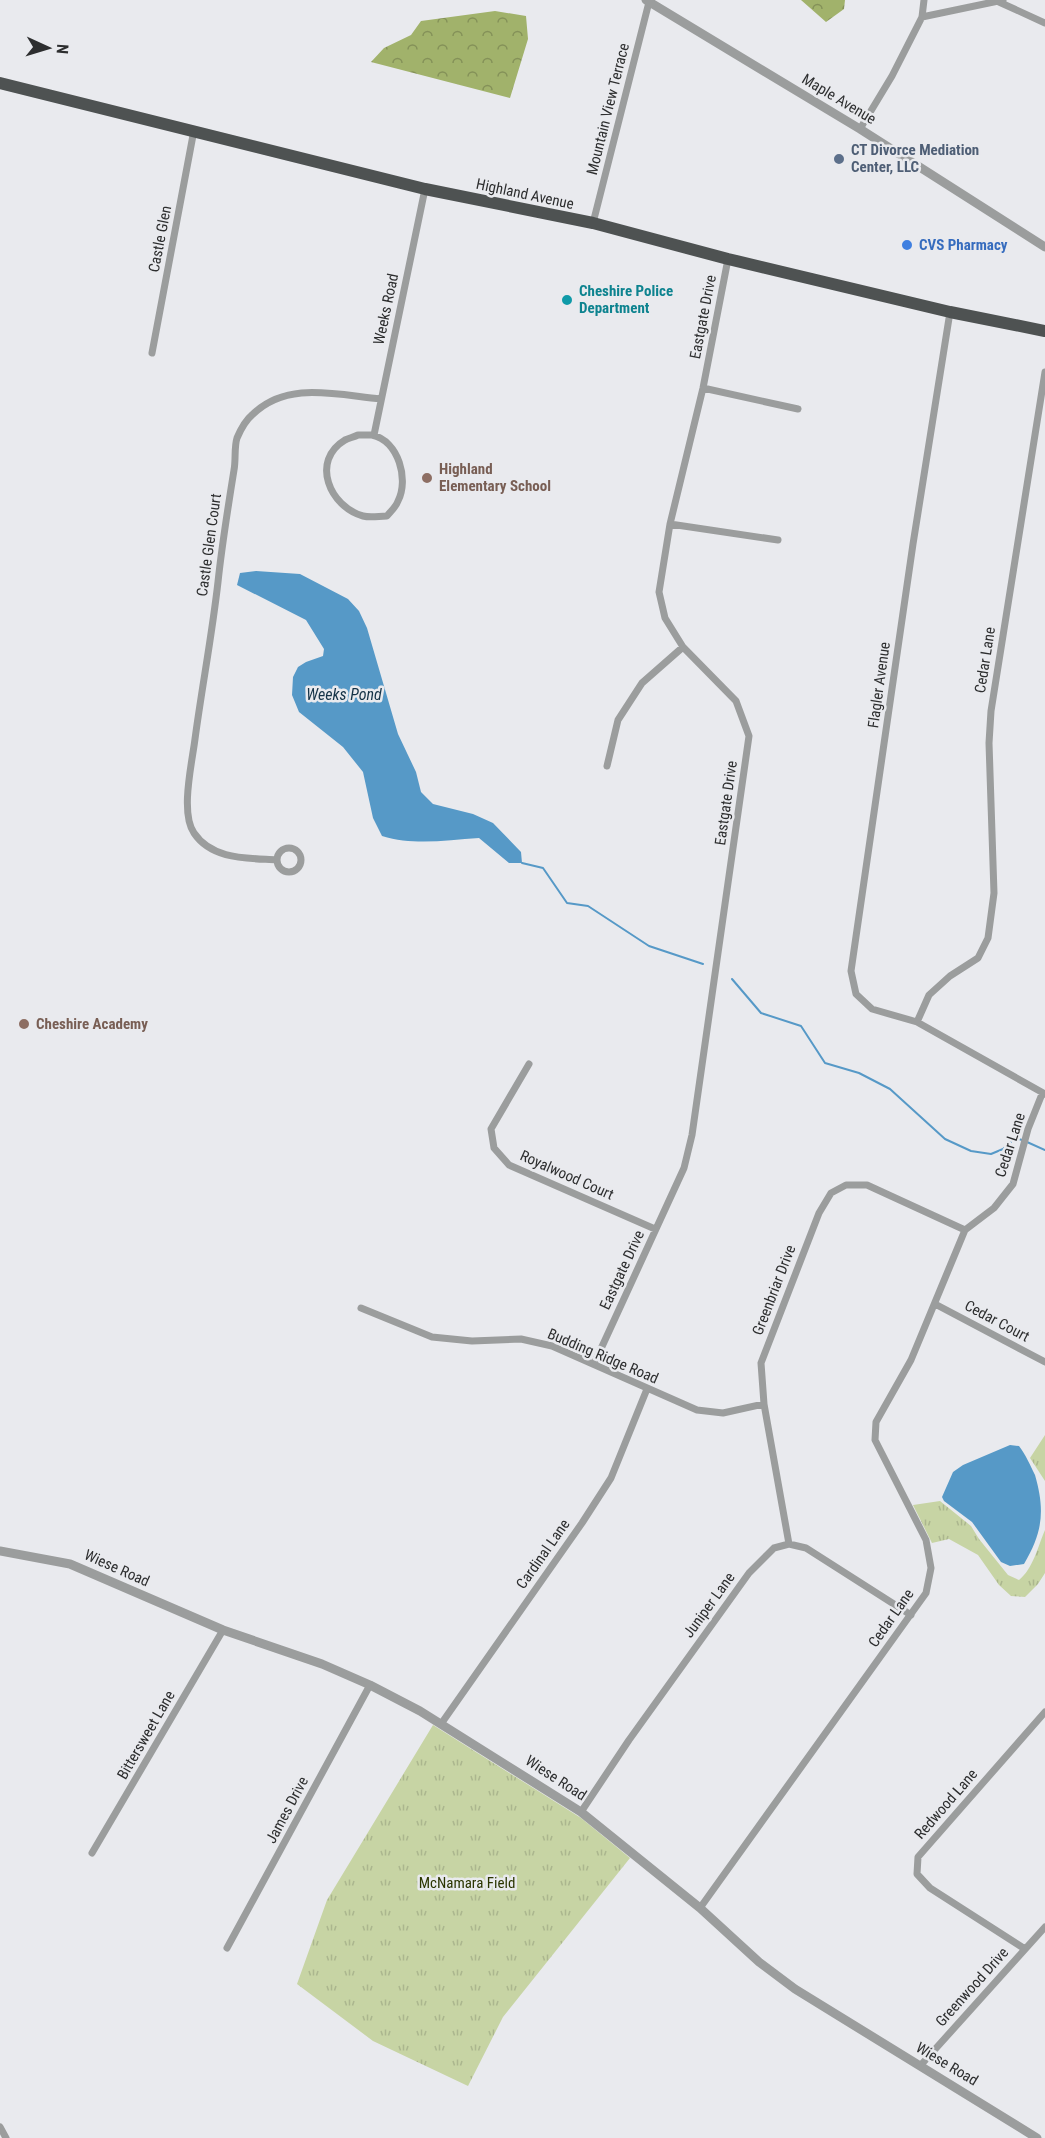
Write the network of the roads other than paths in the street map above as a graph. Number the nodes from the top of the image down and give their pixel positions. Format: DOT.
graph roads {
  1 [pos="924,0"];
  2 [pos="647,1"];
  3 [pos="1001,1"];
  4 [pos="922,17"];
  5 [pos="1045,23"];
  6 [pos="0,83"];
  7 [pos="860,129"];
  8 [pos="194,130"];
  9 [pos="425,189"];
  10 [pos="593,224"];
  11 [pos="1045,247"];
  12 [pos="728,259"];
  13 [pos="950,312"];
  14 [pos="1045,331"];
  15 [pos="152,353"];
  16 [pos="1045,372"];
  17 [pos="703,388"];
  18 [pos="381,399"];
  19 [pos="798,409"];
  20 [pos="374,435"];
  21 [pos="670,524"];
  22 [pos="778,540"];
  23 [pos="683,647"];
  24 [pos="607,766"];
  25 [pos="277,860"];
  26 [pos="917,1022"];
  27 [pos="529,1064"];
  28 [pos="1043,1094"];
  29 [pos="655,1229"];
  30 [pos="964,1230"];
  31 [pos="935,1304"];
  32 [pos="361,1308"];
  33 [pos="1045,1362"];
  34 [pos="594,1364"];
  35 [pos="647,1389"];
  36 [pos="764,1404"];
  37 [pos="789,1544"];
  38 [pos="0,1551"];
  39 [pos="911,1615"];
  40 [pos="223,1630"];
  41 [pos="370,1684"];
  42 [pos="1045,1712"];
  43 [pos="441,1724"];
  44 [pos="581,1812"];
  45 [pos="92,1853"];
  46 [pos="700,1908"];
  47 [pos="1045,1928"];
  48 [pos="227,1948"];
  49 [pos="1025,1949"];
  50 [pos="920,2066"];
  51 [pos="0,2127"];
  52 [pos="6,2138"];
  53 [pos="1037,2138"];
  1 -- 4 [label="street"];
  2 -- 7 [label="street, Maple Avenue"];
  2 -- 10 [label="street, Mountain View Terrace"];
  3 -- 4 [label="street"];
  3 -- 5 [label="street"];
  4 -- 7 [label="street"];
  6 -- 8 [label="highway, Highland Avenue"];
  7 -- 11 [label="street, Maple Avenue"];
  8 -- 9 [label="highway, Highland Avenue"];
  8 -- 15 [label="street, Castle Glen"];
  9 -- 10 [label="highway, Highland Avenue"];
  9 -- 18 [label="street, Weeks Road"];
  10 -- 12 [label="highway, Highland Avenue"];
  12 -- 13 [label="highway, Highland Avenue"];
  12 -- 17 [label="street, Eastgate Drive"];
  13 -- 14 [label="highway, Highland Avenue"];
  13 -- 26 [label="street, Flagler Avenue"];
  16 -- 26 [label="street, Cedar Lane"];
  17 -- 19 [label="street"];
  17 -- 21 [label="street, Eastgate Drive"];
  18 -- 20 [label="street, Weeks Road"];
  18 -- 25 [label="street, Castle Glen Court"];
  20 -- 20 [label="street"];
  21 -- 22 [label="street"];
  21 -- 23 [label="street, Eastgate Drive"];
  23 -- 24 [label="street"];
  23 -- 29 [label="street, Eastgate Drive"];
  26 -- 28 [label="street, Cedar Lane"];
  27 -- 29 [label="street, Royalwood Court"];
  28 -- 30 [label="street, Cedar Lane"];
  29 -- 34 [label="street, Eastgate Drive"];
  30 -- 31 [label="street, Cedar Lane"];
  30 -- 36 [label="street, Greenbriar Drive"];
  31 -- 33 [label="street, Cedar Court"];
  31 -- 39 [label="street, Cedar Lane"];
  32 -- 34 [label="street, Budding Ridge Road"];
  34 -- 35 [label="street, Budding Ridge Road"];
  35 -- 36 [label="street, Budding Ridge Road"];
  35 -- 43 [label="street, Cardinal Lane"];
  36 -- 37 [label="street, Greenbriar Drive"];
  37 -- 39 [label="street"];
  37 -- 44 [label="street, Juniper Lane"];
  38 -- 40 [label="street, Wiese Road"];
  39 -- 46 [label="street, Cedar Lane"];
  40 -- 41 [label="street, Wiese Road"];
  40 -- 45 [label="street, Bittersweet Lane"];
  41 -- 43 [label="street, Wiese Road"];
  41 -- 48 [label="street, James Drive"];
  42 -- 49 [label="street, Redwood Lane"];
  43 -- 44 [label="street, Wiese Road"];
  44 -- 46 [label="street, Wiese Road"];
  46 -- 50 [label="street, Wiese Road"];
  47 -- 49 [label="street, Greenwood Drive"];
  49 -- 50 [label="street, Greenwood Drive"];
  50 -- 53 [label="street, Wiese Road"];
  51 -- 52 [label="street"];
}
